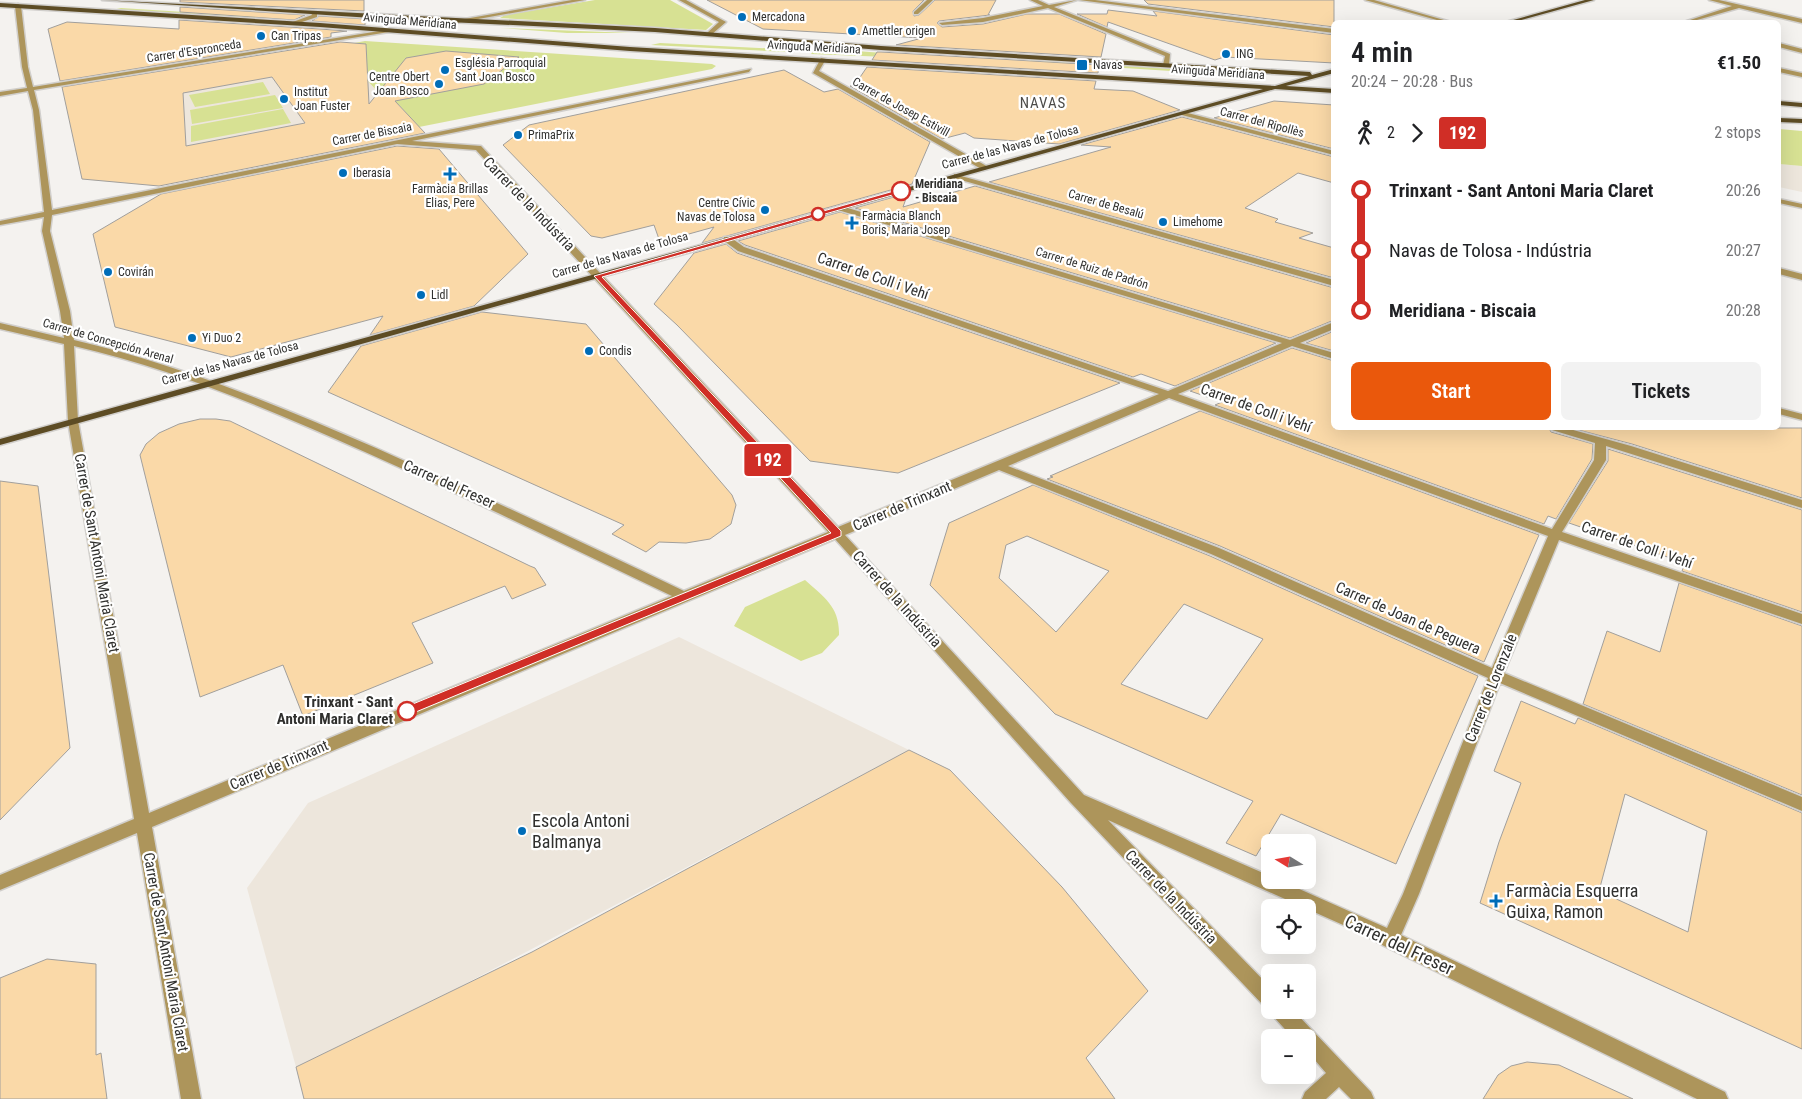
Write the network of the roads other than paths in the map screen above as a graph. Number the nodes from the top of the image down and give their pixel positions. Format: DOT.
graph roads {
  1 [pos="105,0"];
  2 [pos="582,0"];
  3 [pos="682,0"];
  4 [pos="930,0"];
  5 [pos="1034,0"];
  6 [pos="1074,0"];
  7 [pos="1082,0"];
  8 [pos="1368,0"];
  9 [pos="1590,0"];
  10 [pos="1712,0"];
  11 [pos="55,1"];
  12 [pos="18,6"];
  13 [pos="1050,6"];
  14 [pos="1739,6"];
  15 [pos="0,7"];
  16 [pos="314,13"];
  17 [pos="916,13"];
  18 [pos="1441,20"];
  19 [pos="1516,20"];
  20 [pos="1694,20"];
  21 [pos="1802,20"];
  22 [pos="456,21"];
  23 [pos="942,22"];
  24 [pos="293,23"];
  25 [pos="1331,30"];
  26 [pos="392,31"];
  27 [pos="709,34"];
  28 [pos="1781,46"];
  29 [pos="1802,51"];
  30 [pos="822,61"];
  31 [pos="1166,65"];
  32 [pos="749,70"];
  33 [pos="1781,70"];
  34 [pos="1331,72"];
  35 [pos="1319,75"];
  36 [pos="1802,75"];
  37 [pos="1331,76"];
  38 [pos="1277,87"];
  39 [pos="30,89"];
  40 [pos="1331,91"];
  41 [pos="0,94"];
  42 [pos="1781,103"];
  43 [pos="1802,105"];
  44 [pos="1184,114"];
  45 [pos="1781,120"];
  46 [pos="1802,121"];
  47 [pos="397,142"];
  48 [pos="1331,152"];
  49 [pos="986,168"];
  50 [pos="957,176"];
  51 [pos="1781,201"];
  52 [pos="1802,206"];
  53 [pos="841,208"];
  54 [pos="48,213"];
  55 [pos="0,223"];
  56 [pos="727,239"];
  57 [pos="1781,272"];
  58 [pos="597,276"];
  59 [pos="1802,277"];
  60 [pos="1331,282"];
  61 [pos="0,326"];
  62 [pos="1331,326"];
  63 [pos="69,341"];
  64 [pos="1292,343"];
  65 [pos="1331,355"];
  66 [pos="209,383"];
  67 [pos="1170,394"];
  68 [pos="1781,412"];
  69 [pos="1802,417"];
  70 [pos="73,421"];
  71 [pos="1562,430"];
  72 [pos="0,442"];
  73 [pos="1601,442"];
  74 [pos="998,466"];
  75 [pos="1802,504"];
  76 [pos="837,534"];
  77 [pos="1555,534"];
  78 [pos="684,597"];
  79 [pos="1802,619"];
  80 [pos="1495,675"];
  81 [pos="1077,798"];
  82 [pos="1802,804"];
  83 [pos="144,822"];
  84 [pos="0,882"];
  85 [pos="1390,940"];
  86 [pos="1261,991"];
  87 [pos="1289,1019"];
  88 [pos="1298,1029"];
  89 [pos="1316,1048"];
  90 [pos="1340,1073"];
  91 [pos="191,1099"];
  92 [pos="1312,1099"];
  93 [pos="1364,1099"];
  94 [pos="1718,1099"];
  1 -- 16 [label="main road, Avinguda Meridiana"];
  2 -- 22 [label="street"];
  3 -- 27 [label="street"];
  4 -- 17 [label="street"];
  5 -- 13 [label="street"];
  6 -- 13 [label="street"];
  7 -- 25 [label="street"];
  8 -- 18 [label="street"];
  9 -- 19 [label="main road"];
  10 -- 14 [label="street"];
  11 -- 12 [label="main road"];
  12 -- 15 [label="main road"];
  12 -- 24 [label="main road, Avinguda Meridiana"];
  12 -- 39 [label="street, Carrer de Sant Antoni Maria Claret"];
  13 -- 23 [label="street"];
  13 -- 31 [label="street"];
  14 -- 20 [label="street"];
  14 -- 21 [label="street"];
  16 -- 22 [label="main road, Avinguda Meridiana"];
  16 -- 24 [label="street, Avinguda Meridiana"];
  22 -- 26 [label="main road"];
  22 -- 27 [label="main road, Avinguda Meridiana"];
  24 -- 26 [label="main road, Avinguda Meridiana"];
  26 -- 30 [label="main road, Avinguda Meridiana"];
  26 -- 39 [label="street, Carrer d'Espronceda"];
  27 -- 31 [label="main road, Avinguda Meridiana"];
  28 -- 29 [label="street"];
  30 -- 38 [label="main road, Avinguda Meridiana"];
  30 -- 49 [label="street, Carrer de Josep Estivill"];
  31 -- 35 [label="main road, Avinguda Meridiana"];
  32 -- 47 [label="street, Carrer de Biscaia"];
  33 -- 36 [label="street"];
  34 -- 35 [label="main road, Carrer de las Navas de Tolosa"];
  35 -- 37 [label="main road, Avinguda Meridiana"];
  35 -- 38 [label="main road, Carrer de las Navas de Tolosa"];
  38 -- 40 [label="main road, Avinguda Meridiana"];
  38 -- 44 [label="main road, Carrer de las Navas de Tolosa"];
  39 -- 41 [label="street, Carrer d'Espronceda"];
  39 -- 54 [label="street, Carrer de Sant Antoni Maria Claret"];
  42 -- 43 [label="main road"];
  44 -- 48 [label="street, Carrer del Ripollès"];
  44 -- 49 [label="main road, Carrer de las Navas de Tolosa"];
  45 -- 46 [label="main road"];
  47 -- 54 [label="street, Carrer de Biscaia"];
  47 -- 58 [label="street, Carrer de la Indústria"];
  49 -- 50 [label="main road, Carrer de las Navas de Tolosa"];
  50 -- 53 [label="main road, Carrer de las Navas de Tolosa"];
  50 -- 60 [label="street, Carrer de Besalú"];
  51 -- 52 [label="street"];
  53 -- 56 [label="main road, Carrer de las Navas de Tolosa"];
  53 -- 64 [label="street, Carrer de Ruiz de Padrón"];
  54 -- 55 [label="street, Carrer de Biscaia"];
  54 -- 63 [label="street, Carrer de Sant Antoni Maria Claret"];
  56 -- 58 [label="main road, Carrer de las Navas de Tolosa"];
  56 -- 67 [label="street, Carrer de Coll i Vehí"];
  57 -- 59 [label="street"];
  58 -- 66 [label="main road, Carrer de las Navas de Tolosa"];
  58 -- 76 [label="street, Carrer de la Indústria"];
  61 -- 63 [label="street, Carrer de Concepción Arenal"];
  62 -- 64 [label="street, Carrer de Trinxant"];
  63 -- 66 [label="street, Carrer de Concepción Arenal"];
  63 -- 70 [label="street, Carrer de Sant Antoni Maria Claret"];
  64 -- 65 [label="street, Carrer de Ruiz de Padrón"];
  64 -- 67 [label="street, Carrer de Trinxant"];
  66 -- 70 [label="main road, Carrer de las Navas de Tolosa"];
  66 -- 78 [label="street, Carrer del Freser"];
  67 -- 74 [label="street, Carrer de Trinxant"];
  67 -- 77 [label="street, Carrer de Coll i Vehí"];
  68 -- 69 [label="street"];
  70 -- 72 [label="main road, Carrer de las Navas de Tolosa"];
  70 -- 83 [label="street, Carrer de Sant Antoni Maria Claret"];
  71 -- 73 [label="street"];
  73 -- 75 [label="street"];
  73 -- 77 [label="street, Carrer de Lorenzale"];
  74 -- 76 [label="street, Carrer de Trinxant"];
  74 -- 80 [label="street, Carrer de Joan de Peguera"];
  76 -- 78 [label="street, Carrer de Trinxant"];
  76 -- 81 [label="street, Carrer de la Indústria"];
  77 -- 79 [label="street, Carrer de Coll i Vehí"];
  77 -- 80 [label="street, Carrer de Lorenzale"];
  78 -- 83 [label="street, Carrer de Trinxant"];
  80 -- 82 [label="street, Carrer de Joan de Peguera"];
  80 -- 85 [label="street, Carrer de Lorenzale"];
  81 -- 85 [label="street, Carrer del Freser"];
  81 -- 86 [label="street, Carrer de la Indústria"];
  83 -- 84 [label="street, Carrer de Trinxant"];
  83 -- 91 [label="street, Carrer de Sant Antoni Maria Claret"];
  85 -- 94 [label="street, Carrer del Freser"];
  87 -- 88 [label="street"];
  89 -- 90 [label="street"];
  90 -- 92 [label="street"];
  90 -- 93 [label="street"];
}
